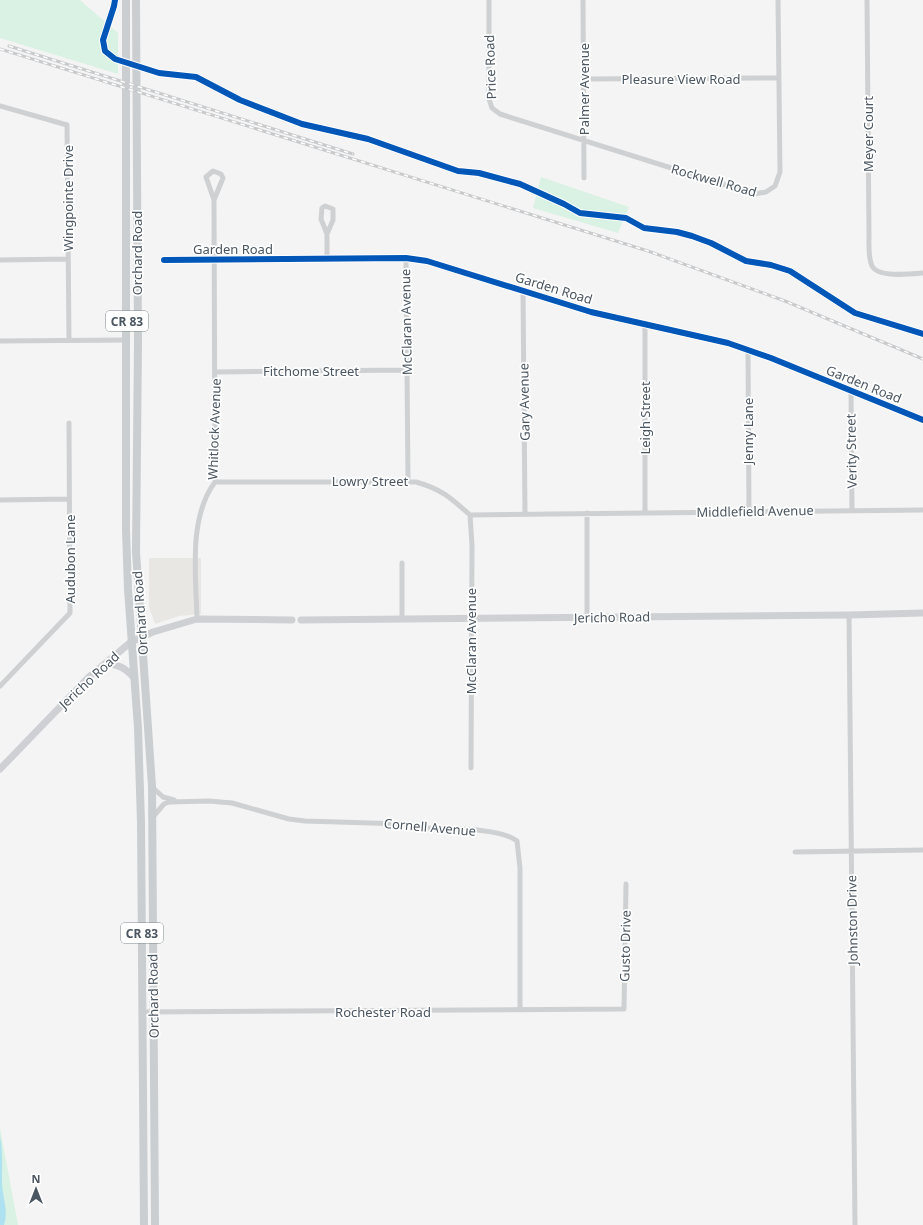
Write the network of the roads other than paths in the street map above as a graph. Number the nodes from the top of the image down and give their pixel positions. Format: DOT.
graph roads {
  1 [pos="126,0"];
  2 [pos="136,0"];
  3 [pos="489,0"];
  4 [pos="583,0"];
  5 [pos="778,0"];
  6 [pos="867,0"];
  7 [pos="778,78"];
  8 [pos="584,79"];
  9 [pos="0,106"];
  10 [pos="584,140"];
  11 [pos="584,178"];
  12 [pos="214,200"];
  13 [pos="327,234"];
  14 [pos="406,258"];
  15 [pos="68,259"];
  16 [pos="327,259"];
  17 [pos="0,260"];
  18 [pos="164,260"];
  19 [pos="214,260"];
  20 [pos="923,273"];
  21 [pos="523,290"];
  22 [pos="645,324"];
  23 [pos="69,340"];
  24 [pos="127,340"];
  25 [pos="0,341"];
  26 [pos="748,351"];
  27 [pos="407,370"];
  28 [pos="216,372"];
  29 [pos="851,391"];
  30 [pos="923,420"];
  31 [pos="69,423"];
  32 [pos="408,481"];
  33 [pos="215,482"];
  34 [pos="70,499"];
  35 [pos="0,500"];
  36 [pos="852,510"];
  37 [pos="923,510"];
  38 [pos="749,511"];
  39 [pos="645,512"];
  40 [pos="525,513"];
  41 [pos="587,513"];
  42 [pos="470,515"];
  43 [pos="402,563"];
  44 [pos="923,612"];
  45 [pos="849,615"];
  46 [pos="587,617"];
  47 [pos="470,618"];
  48 [pos="197,619"];
  49 [pos="402,619"];
  50 [pos="292,620"];
  51 [pos="301,620"];
  52 [pos="142,637"];
  53 [pos="132,642"];
  54 [pos="105,664"];
  55 [pos="134,678"];
  56 [pos="0,686"];
  57 [pos="471,768"];
  58 [pos="0,769"];
  59 [pos="152,786"];
  60 [pos="175,801"];
  61 [pos="152,818"];
  62 [pos="923,850"];
  63 [pos="795,852"];
  64 [pos="851,852"];
  65 [pos="626,884"];
  66 [pos="624,1009"];
  67 [pos="520,1010"];
  68 [pos="142,1012"];
  69 [pos="154,1012"];
  70 [pos="144,1225"];
  71 [pos="155,1225"];
  72 [pos="855,1225"];
  1 -- 24 [label="main road, Orchard Road / CR 83"];
  2 -- 52 [label="main road, Orchard Road / CR 83"];
  3 -- 10 [label="street, Price Road"];
  4 -- 8 [label="street, Palmer Avenue"];
  5 -- 7 [label="street, Rockwell Road"];
  6 -- 20 [label="street, Meyer Court"];
  7 -- 8 [label="street, Pleasure View Road"];
  7 -- 10 [label="street, Rockwell Road"];
  8 -- 10 [label="street, Palmer Avenue"];
  9 -- 15 [label="street, Wingpointe Drive"];
  10 -- 11 [label="street, Palmer Avenue"];
  12 -- 12 [label="street"];
  12 -- 19 [label="street, Whitlock Avenue"];
  13 -- 13 [label="street"];
  13 -- 16 [label="street"];
  14 -- 16 [label="street, Garden Road"];
  14 -- 21 [label="street, Garden Road"];
  14 -- 27 [label="street, McClaran Avenue"];
  15 -- 17 [label="street"];
  15 -- 23 [label="street, Wingpointe Drive"];
  16 -- 19 [label="street, Garden Road"];
  18 -- 19 [label="street, Garden Road"];
  19 -- 28 [label="street, Whitlock Avenue"];
  21 -- 22 [label="street, Garden Road"];
  21 -- 40 [label="street, Gary Avenue"];
  22 -- 26 [label="street, Garden Road"];
  22 -- 39 [label="street, Leigh Street"];
  23 -- 24 [label="street"];
  23 -- 25 [label="street"];
  24 -- 53 [label="main road, Orchard Road / CR 83"];
  26 -- 29 [label="street, Garden Road"];
  26 -- 38 [label="street, Jenny Lane"];
  27 -- 28 [label="street, Fitchome Street"];
  27 -- 32 [label="street, McClaran Avenue"];
  28 -- 33 [label="street, Whitlock Avenue"];
  29 -- 30 [label="street, Garden Road"];
  29 -- 36 [label="street, Verity Street"];
  31 -- 34 [label="street, Audubon Lane"];
  32 -- 33 [label="street, Lowry Street"];
  32 -- 42 [label="street, Lowry Street"];
  33 -- 48 [label="street, Whitlock Avenue"];
  34 -- 35 [label="street"];
  34 -- 56 [label="street, Audubon Lane"];
  36 -- 37 [label="street, Middlefield Avenue"];
  36 -- 38 [label="street, Middlefield Avenue"];
  38 -- 39 [label="street, Middlefield Avenue"];
  39 -- 41 [label="street, Middlefield Avenue"];
  40 -- 41 [label="street"];
  40 -- 42 [label="street"];
  41 -- 46 [label="street"];
  42 -- 47 [label="street, McClaran Avenue"];
  43 -- 49 [label="street"];
  44 -- 45 [label="main road, Jericho Road"];
  45 -- 46 [label="main road, Jericho Road"];
  45 -- 64 [label="street, Johnston Drive"];
  46 -- 47 [label="main road, Jericho Road"];
  47 -- 49 [label="main road, Jericho Road"];
  47 -- 57 [label="street, McClaran Avenue"];
  48 -- 50 [label="main road, Jericho Road"];
  48 -- 52 [label="main road, Jericho Road"];
  49 -- 51 [label="main road, Jericho Road"];
  52 -- 53 [label="main road, Jericho Road"];
  52 -- 59 [label="main road, Orchard Road / CR 83"];
  53 -- 54 [label="main road, Jericho Road"];
  53 -- 55 [label="main road, Orchard Road / CR 83"];
  54 -- 55 [label="main road"];
  54 -- 58 [label="main road, Jericho Road"];
  55 -- 68 [label="main road, Orchard Road / CR 83"];
  59 -- 60 [label="street, Cornell Avenue"];
  59 -- 61 [label="main road, Orchard Road / CR 83"];
  60 -- 61 [label="street, Cornell Avenue"];
  60 -- 67 [label="street, Cornell Avenue"];
  61 -- 69 [label="main road, Orchard Road / CR 83"];
  62 -- 64 [label="street"];
  63 -- 64 [label="street"];
  64 -- 72 [label="street, Johnston Drive"];
  65 -- 66 [label="street, Gusto Drive"];
  66 -- 67 [label="street, Rochester Road"];
  67 -- 69 [label="street, Rochester Road"];
  68 -- 69 [label="street, Rochester Road"];
  68 -- 70 [label="main road, Orchard Road / CR 83"];
  69 -- 71 [label="main road, Orchard Road / CR 83"];
}
